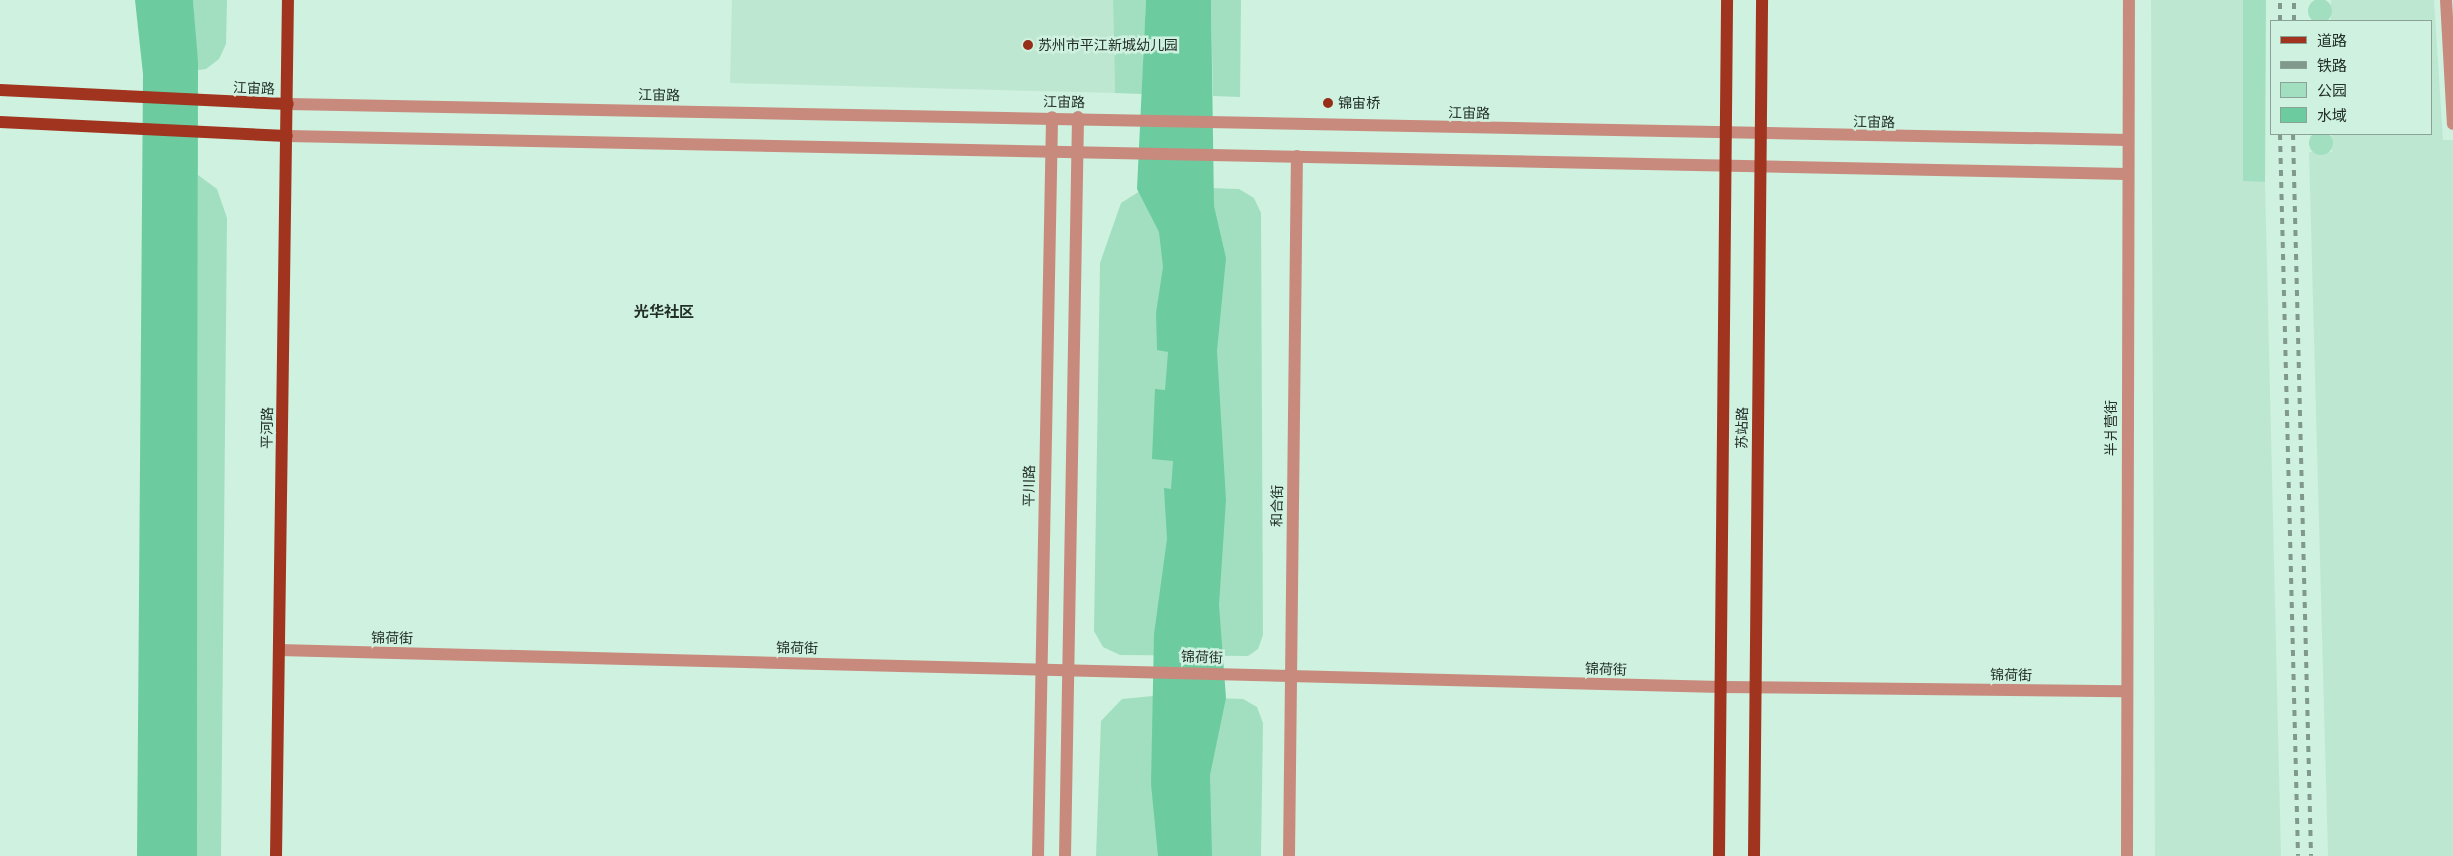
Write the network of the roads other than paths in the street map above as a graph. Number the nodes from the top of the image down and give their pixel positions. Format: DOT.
graph roads {
  1 [pos="288,0"];
  2 [pos="1727,0"];
  3 [pos="1762,0"];
  4 [pos="2129,0"];
  5 [pos="2446,0"];
  6 [pos="0,90"];
  7 [pos="288,104"];
  8 [pos="1052,116"];
  9 [pos="1078,117"];
  10 [pos="0,122"];
  11 [pos="2453,124"];
  12 [pos="1726,135"];
  13 [pos="287,136"];
  14 [pos="1760,136"];
  15 [pos="2128,140"];
  16 [pos="1051,149"];
  17 [pos="1077,150"];
  18 [pos="1297,156"];
  19 [pos="1725,166"];
  20 [pos="1760,167"];
  21 [pos="2127,174"];
  22 [pos="279,650"];
  23 [pos="1041,669"];
  24 [pos="1068,669"];
  25 [pos="1290,675"];
  26 [pos="1721,686"];
  27 [pos="1753,687"];
  28 [pos="2124,691"];
  29 [pos="276,856"];
  30 [pos="1038,856"];
  31 [pos="1066,856"];
  32 [pos="1289,856"];
  33 [pos="1719,856"];
  34 [pos="1754,856"];
  35 [pos="2127,856"];
  1 -- 7 [label="main road, 平河路"];
  2 -- 12 [label="main road, 苏站路"];
  3 -- 14 [label="main road, 苏站路"];
  4 -- 15 [label="street, 半爿营街"];
  5 -- 11 [label="street"];
  6 -- 7 [label="main road, 江宙路"];
  7 -- 8 [label="street, 江宙路"];
  7 -- 13 [label="main road, 平河路"];
  8 -- 9 [label="street, 江宙路"];
  8 -- 16 [label="street, 平川路"];
  9 -- 12 [label="street, 江宙路"];
  9 -- 17 [label="street"];
  10 -- 13 [label="main road"];
  12 -- 14 [label="street, 江宙路"];
  12 -- 19 [label="main road, 苏站路"];
  13 -- 16 [label="street"];
  13 -- 22 [label="main road, 平河路"];
  14 -- 15 [label="street, 江宙路"];
  14 -- 20 [label="main road, 苏站路"];
  15 -- 21 [label="street, 半爿营街"];
  16 -- 17 [label="street"];
  16 -- 23 [label="street, 平川路"];
  17 -- 18 [label="street"];
  17 -- 24 [label="street"];
  18 -- 19 [label="street"];
  18 -- 25 [label="street, 和合街"];
  19 -- 20 [label="street"];
  19 -- 26 [label="main road, 苏站路"];
  20 -- 21 [label="street"];
  20 -- 27 [label="main road, 苏站路"];
  21 -- 28 [label="street, 半爿营街"];
  22 -- 23 [label="street, 锦荷街"];
  22 -- 29 [label="main road, 平河路"];
  23 -- 24 [label="street, 锦荷街"];
  23 -- 30 [label="street, 平川路"];
  24 -- 25 [label="street, 锦荷街"];
  24 -- 31 [label="street"];
  25 -- 26 [label="street, 锦荷街"];
  25 -- 32 [label="street, 和合街"];
  26 -- 27 [label="street, 锦荷街"];
  26 -- 33 [label="main road, 苏站路"];
  27 -- 28 [label="street, 锦荷街"];
  27 -- 34 [label="main road, 苏站路"];
  28 -- 35 [label="street, 半爿营街"];
}
